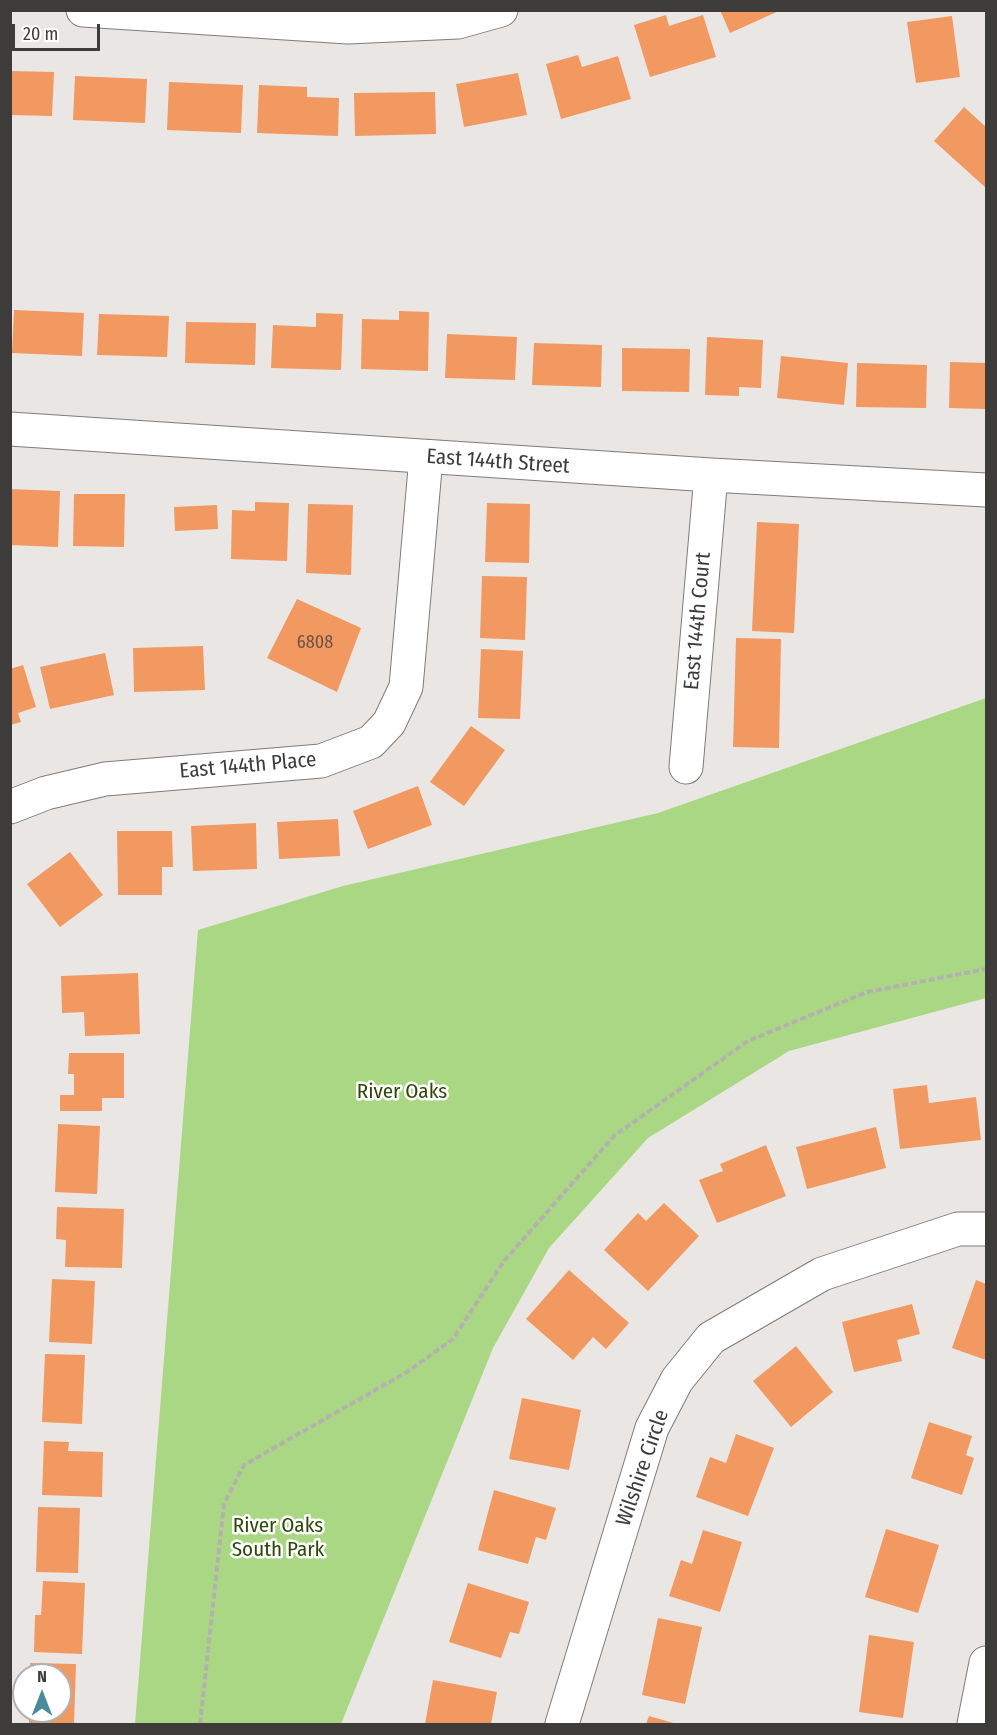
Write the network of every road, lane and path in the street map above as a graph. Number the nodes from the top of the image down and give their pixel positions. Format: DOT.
graph roads {
  1 [pos="83,10"];
  2 [pos="501,10"];
  3 [pos="10,429"];
  4 [pos="426,457"];
  5 [pos="711,475"];
  6 [pos="987,490"];
  7 [pos="686,767"];
  8 [pos="10,807"];
  9 [pos="987,969"];
  10 [pos="987,1229"];
  11 [pos="987,1663"];
  12 [pos="200,1725"];
  13 [pos="562,1725"];
  14 [pos="974,1725"];
  1 -- 2 [label="street"];
  3 -- 4 [label="street, East 144th Street"];
  4 -- 5 [label="street, East 144th Street"];
  4 -- 8 [label="street, East 144th Place"];
  5 -- 6 [label="street, East 144th Street"];
  5 -- 7 [label="street, East 144th Court"];
  9 -- 12 [label="path"];
  10 -- 13 [label="street, Wilshire Circle"];
  11 -- 14 [label="street"];
}
